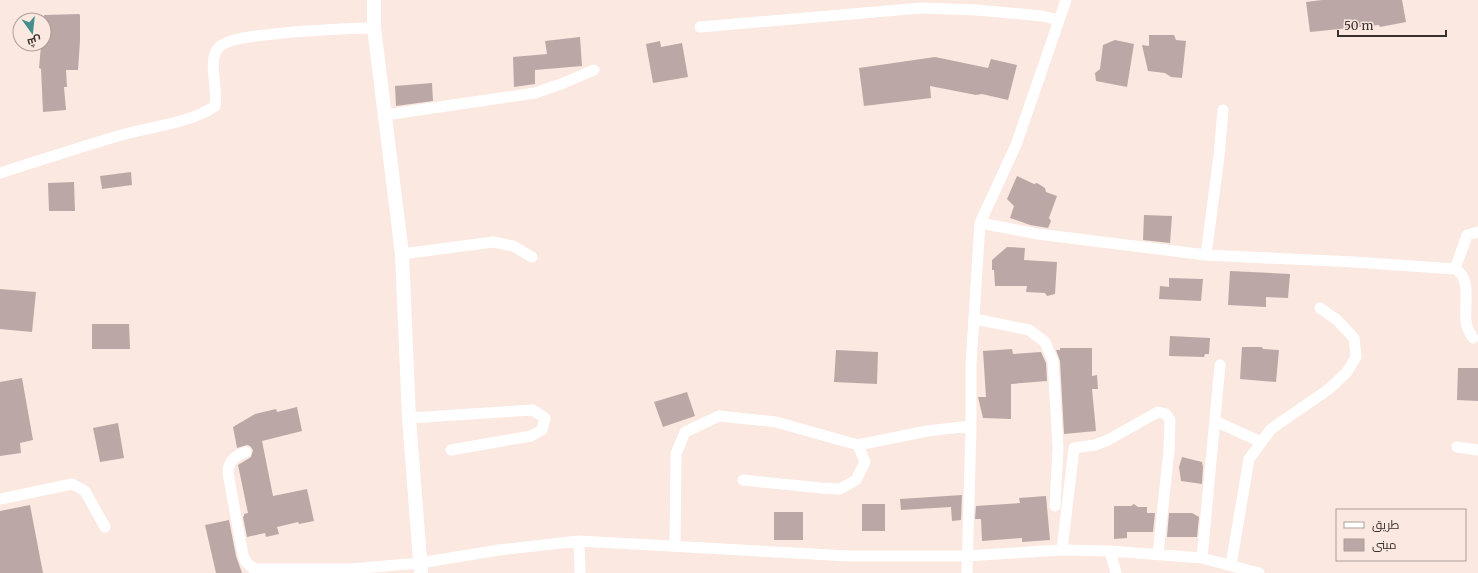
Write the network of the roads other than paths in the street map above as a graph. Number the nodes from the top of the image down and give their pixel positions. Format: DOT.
graph roads {
  1 [pos="374,0"];
  2 [pos="1066,0"];
  3 [pos="1059,20"];
  4 [pos="700,27"];
  5 [pos="374,28"];
  6 [pos="594,70"];
  7 [pos="1223,110"];
  8 [pos="385,115"];
  9 [pos="0,173"];
  10 [pos="980,223"];
  11 [pos="1478,232"];
  12 [pos="402,254"];
  13 [pos="1206,255"];
  14 [pos="532,256"];
  15 [pos="1455,269"];
  16 [pos="1320,308"];
  17 [pos="975,319"];
  18 [pos="1473,338"];
  19 [pos="1220,365"];
  20 [pos="409,418"];
  21 [pos="1215,421"];
  22 [pos="971,426"];
  23 [pos="1261,442"];
  24 [pos="858,445"];
  25 [pos="1457,447"];
  26 [pos="451,450"];
  27 [pos="1478,450"];
  28 [pos="246,452"];
  29 [pos="743,480"];
  30 [pos="0,499"];
  31 [pos="1055,506"];
  32 [pos="106,527"];
  33 [pos="579,541"];
  34 [pos="675,546"];
  35 [pos="1062,550"];
  36 [pos="1110,551"];
  37 [pos="1158,554"];
  38 [pos="966,556"];
  39 [pos="1202,558"];
  40 [pos="1231,564"];
  41 [pos="421,568"];
  42 [pos="1254,572"];
  43 [pos="580,573"];
  44 [pos="967,573"];
  45 [pos="1116,573"];
  1 -- 5 [label="street"];
  2 -- 3 [label="street"];
  3 -- 4 [label="street"];
  3 -- 10 [label="street"];
  5 -- 8 [label="street"];
  5 -- 9 [label="street"];
  6 -- 8 [label="street"];
  7 -- 13 [label="street"];
  8 -- 12 [label="street"];
  10 -- 13 [label="street"];
  10 -- 17 [label="street"];
  11 -- 15 [label="street"];
  12 -- 14 [label="street"];
  12 -- 20 [label="street"];
  13 -- 15 [label="street"];
  15 -- 18 [label="street"];
  16 -- 23 [label="street"];
  17 -- 22 [label="street"];
  17 -- 31 [label="street"];
  19 -- 21 [label="street"];
  20 -- 26 [label="street"];
  20 -- 41 [label="street"];
  21 -- 23 [label="street"];
  21 -- 39 [label="street"];
  22 -- 24 [label="street"];
  22 -- 38 [label="street"];
  23 -- 40 [label="street"];
  24 -- 29 [label="street"];
  24 -- 34 [label="street"];
  25 -- 27 [label="street"];
  28 -- 41 [label="street"];
  30 -- 32 [label="street"];
  33 -- 34 [label="street"];
  33 -- 41 [label="street"];
  33 -- 43 [label="street"];
  34 -- 38 [label="street"];
  35 -- 36 [label="street"];
  35 -- 37 [label="street"];
  35 -- 38 [label="street"];
  36 -- 37 [label="street"];
  36 -- 45 [label="street"];
  37 -- 39 [label="street"];
  38 -- 44 [label="street"];
  39 -- 40 [label="street"];
  40 -- 42 [label="street"];
}
